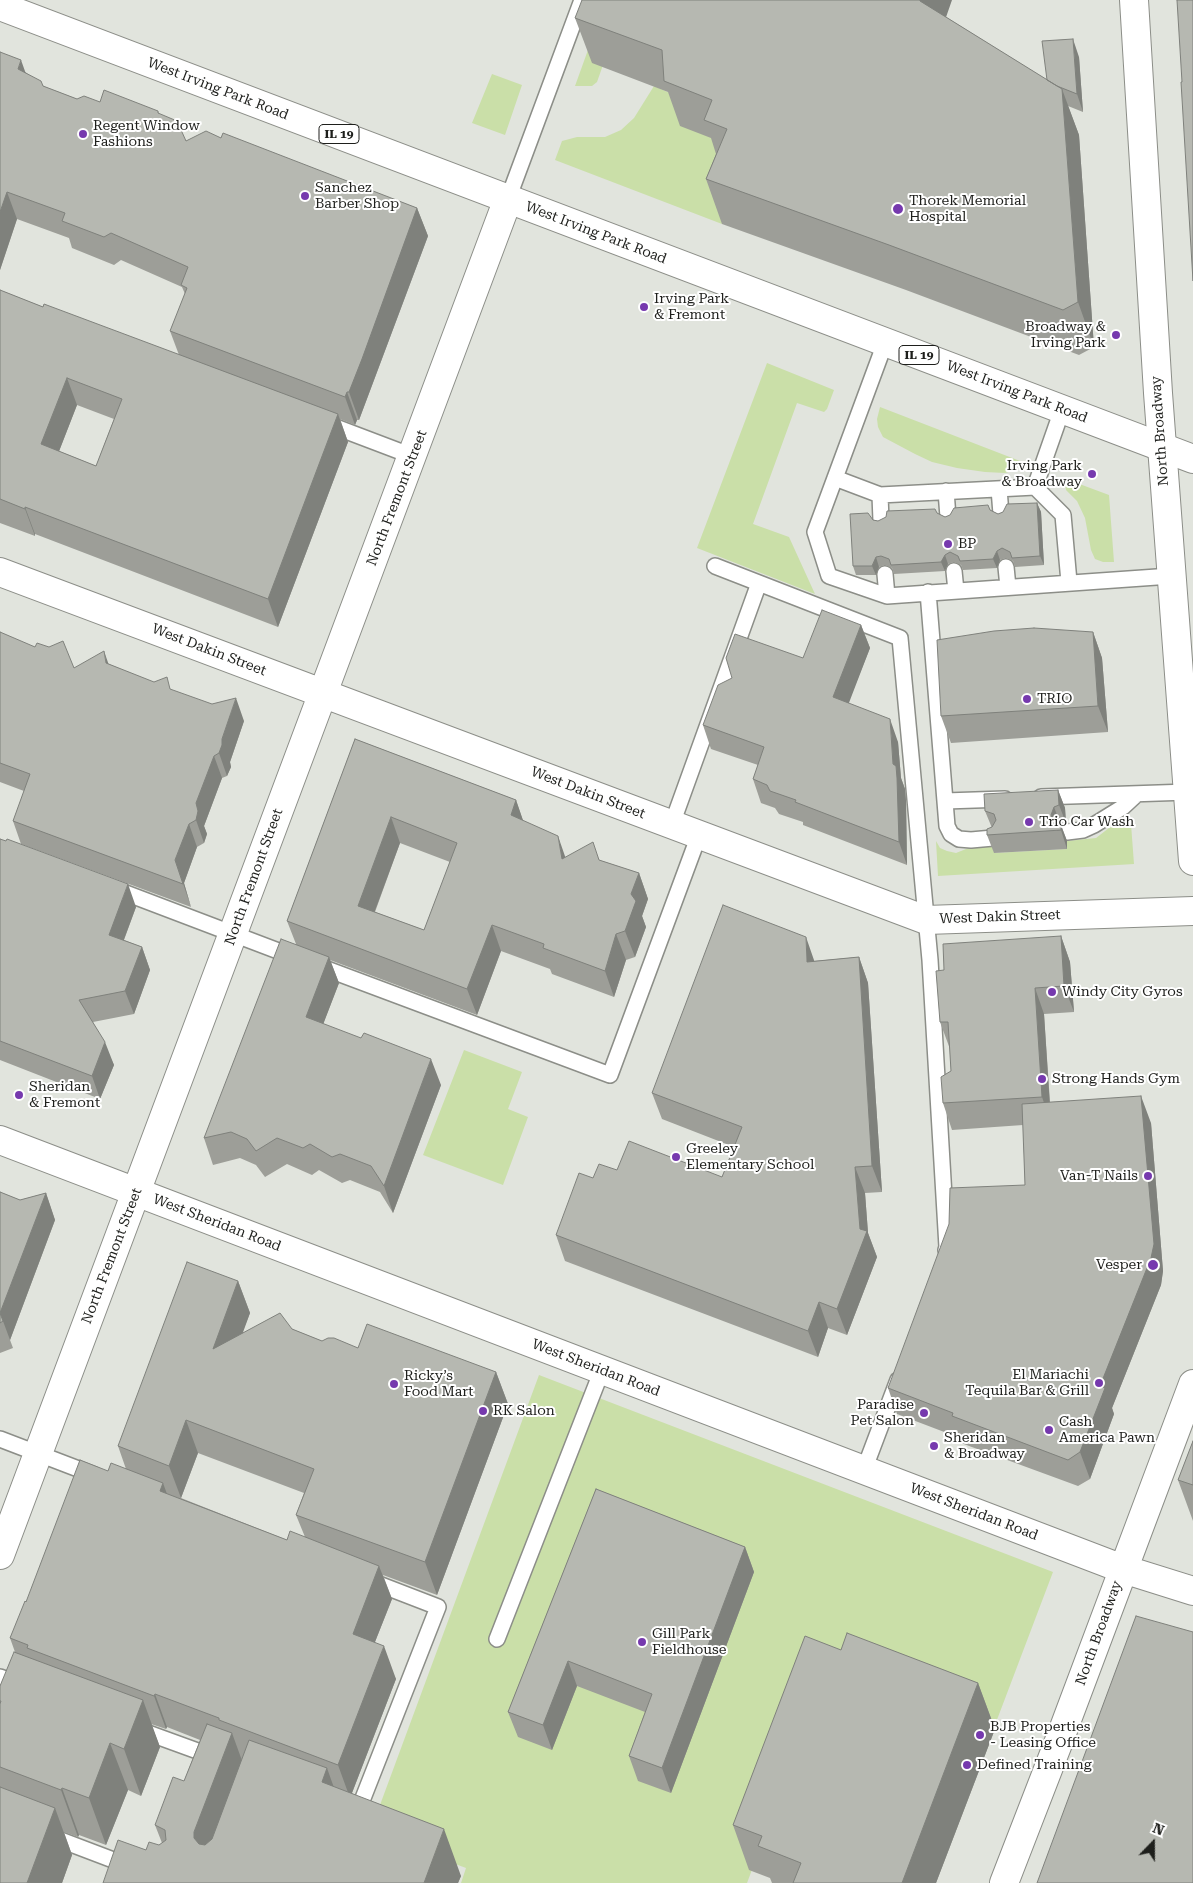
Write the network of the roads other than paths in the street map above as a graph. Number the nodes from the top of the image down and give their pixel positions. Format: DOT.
graph roads {
  1 [pos="582,0"];
  2 [pos="1134,0"];
  3 [pos="0,6"];
  4 [pos="508,199"];
  5 [pos="885,342"];
  6 [pos="1062,410"];
  7 [pos="309,417"];
  8 [pos="1162,447"];
  9 [pos="412,456"];
  10 [pos="1193,459"];
  11 [pos="835,478"];
  12 [pos="1035,487"];
  13 [pos="999,489"];
  14 [pos="946,491"];
  15 [pos="880,495"];
  16 [pos="1001,514"];
  17 [pos="948,517"];
  18 [pos="882,521"];
  19 [pos="715,566"];
  20 [pos="1006,567"];
  21 [pos="954,571"];
  22 [pos="0,572"];
  23 [pos="885,574"];
  24 [pos="1171,576"];
  25 [pos="1069,582"];
  26 [pos="759,583"];
  27 [pos="1008,587"];
  28 [pos="956,590"];
  29 [pos="928,592"];
  30 [pos="887,596"];
  31 [pos="323,693"];
  32 [pos="1188,792"];
  33 [pos="1137,794"];
  34 [pos="944,801"];
  35 [pos="672,824"];
  36 [pos="1067,832"];
  37 [pos="699,834"];
  38 [pos="993,838"];
  39 [pos="1193,861"];
  40 [pos="101,884"];
  41 [pos="1193,911"];
  42 [pos="926,920"];
  43 [pos="233,934"];
  44 [pos="0,1140"];
  45 [pos="136,1192"];
  46 [pos="941,1264"];
  47 [pos="904,1362"];
  48 [pos="602,1370"];
  49 [pos="1193,1384"];
  50 [pos="0,1439"];
  51 [pos="38,1454"];
  52 [pos="864,1470"];
  53 [pos="112,1482"];
  54 [pos="0,1554"];
  55 [pos="1123,1568"];
  56 [pos="354,1575"];
  57 [pos="1193,1591"];
  58 [pos="497,1639"];
  59 [pos="0,1677"];
  60 [pos="32,1689"];
  61 [pos="124,1723"];
  62 [pos="224,1761"];
  63 [pos="340,1804"];
  64 [pos="37,1831"];
  65 [pos="147,1873"];
  66 [pos="1004,1883"];
  1 -- 4 [label="lane"];
  2 -- 8 [label="street, North Broadway"];
  3 -- 4 [label="street, West Irving Park Road / IL 19"];
  4 -- 5 [label="street, West Irving Park Road / IL 19"];
  4 -- 9 [label="street, North Fremont Street"];
  5 -- 6 [label="street, West Irving Park Road / IL 19"];
  5 -- 11 [label="lane"];
  6 -- 8 [label="street, West Irving Park Road / IL 19"];
  6 -- 12 [label="lane"];
  7 -- 9 [label="lane"];
  8 -- 10 [label="street, West Irving Park Road / IL 19"];
  8 -- 24 [label="street, North Broadway"];
  9 -- 31 [label="street, North Fremont Street"];
  11 -- 15 [label="lane"];
  11 -- 30 [label="lane"];
  12 -- 13 [label="lane"];
  12 -- 25 [label="lane"];
  13 -- 14 [label="lane"];
  13 -- 16 [label="lane"];
  14 -- 15 [label="lane"];
  14 -- 17 [label="lane"];
  15 -- 18 [label="lane"];
  19 -- 26 [label="lane"];
  20 -- 27 [label="lane"];
  21 -- 28 [label="lane"];
  22 -- 31 [label="street, West Dakin Street"];
  23 -- 30 [label="lane"];
  24 -- 25 [label="lane"];
  24 -- 32 [label="street, North Broadway"];
  25 -- 27 [label="lane"];
  26 -- 35 [label="lane"];
  26 -- 42 [label="lane"];
  27 -- 28 [label="lane"];
  28 -- 29 [label="lane"];
  29 -- 30 [label="lane"];
  29 -- 34 [label="lane"];
  31 -- 35 [label="street, West Dakin Street"];
  31 -- 43 [label="street, North Fremont Street"];
  32 -- 33 [label="lane"];
  32 -- 39 [label="street, North Broadway"];
  33 -- 34 [label="lane"];
  33 -- 36 [label="lane"];
  34 -- 38 [label="lane"];
  35 -- 37 [label="street, West Dakin Street"];
  37 -- 42 [label="street, West Dakin Street"];
  37 -- 43 [label="lane"];
  40 -- 43 [label="lane"];
  41 -- 42 [label="street, West Dakin Street"];
  42 -- 46 [label="lane"];
  43 -- 45 [label="street, North Fremont Street"];
  44 -- 45 [label="street, West Sheridan Road"];
  45 -- 48 [label="street, West Sheridan Road"];
  45 -- 51 [label="street, North Fremont Street"];
  47 -- 52 [label="lane"];
  48 -- 52 [label="street, West Sheridan Road"];
  48 -- 58 [label="lane"];
  49 -- 55 [label="street, North Broadway"];
  50 -- 51 [label="lane"];
  51 -- 53 [label="lane"];
  51 -- 54 [label="street, North Fremont Street"];
  52 -- 55 [label="street, West Sheridan Road"];
  55 -- 57 [label="street, West Sheridan Road"];
  55 -- 66 [label="street, North Broadway"];
  56 -- 63 [label="lane"];
  59 -- 60 [label="lane"];
  61 -- 62 [label="lane"];
  64 -- 65 [label="lane"];
}
